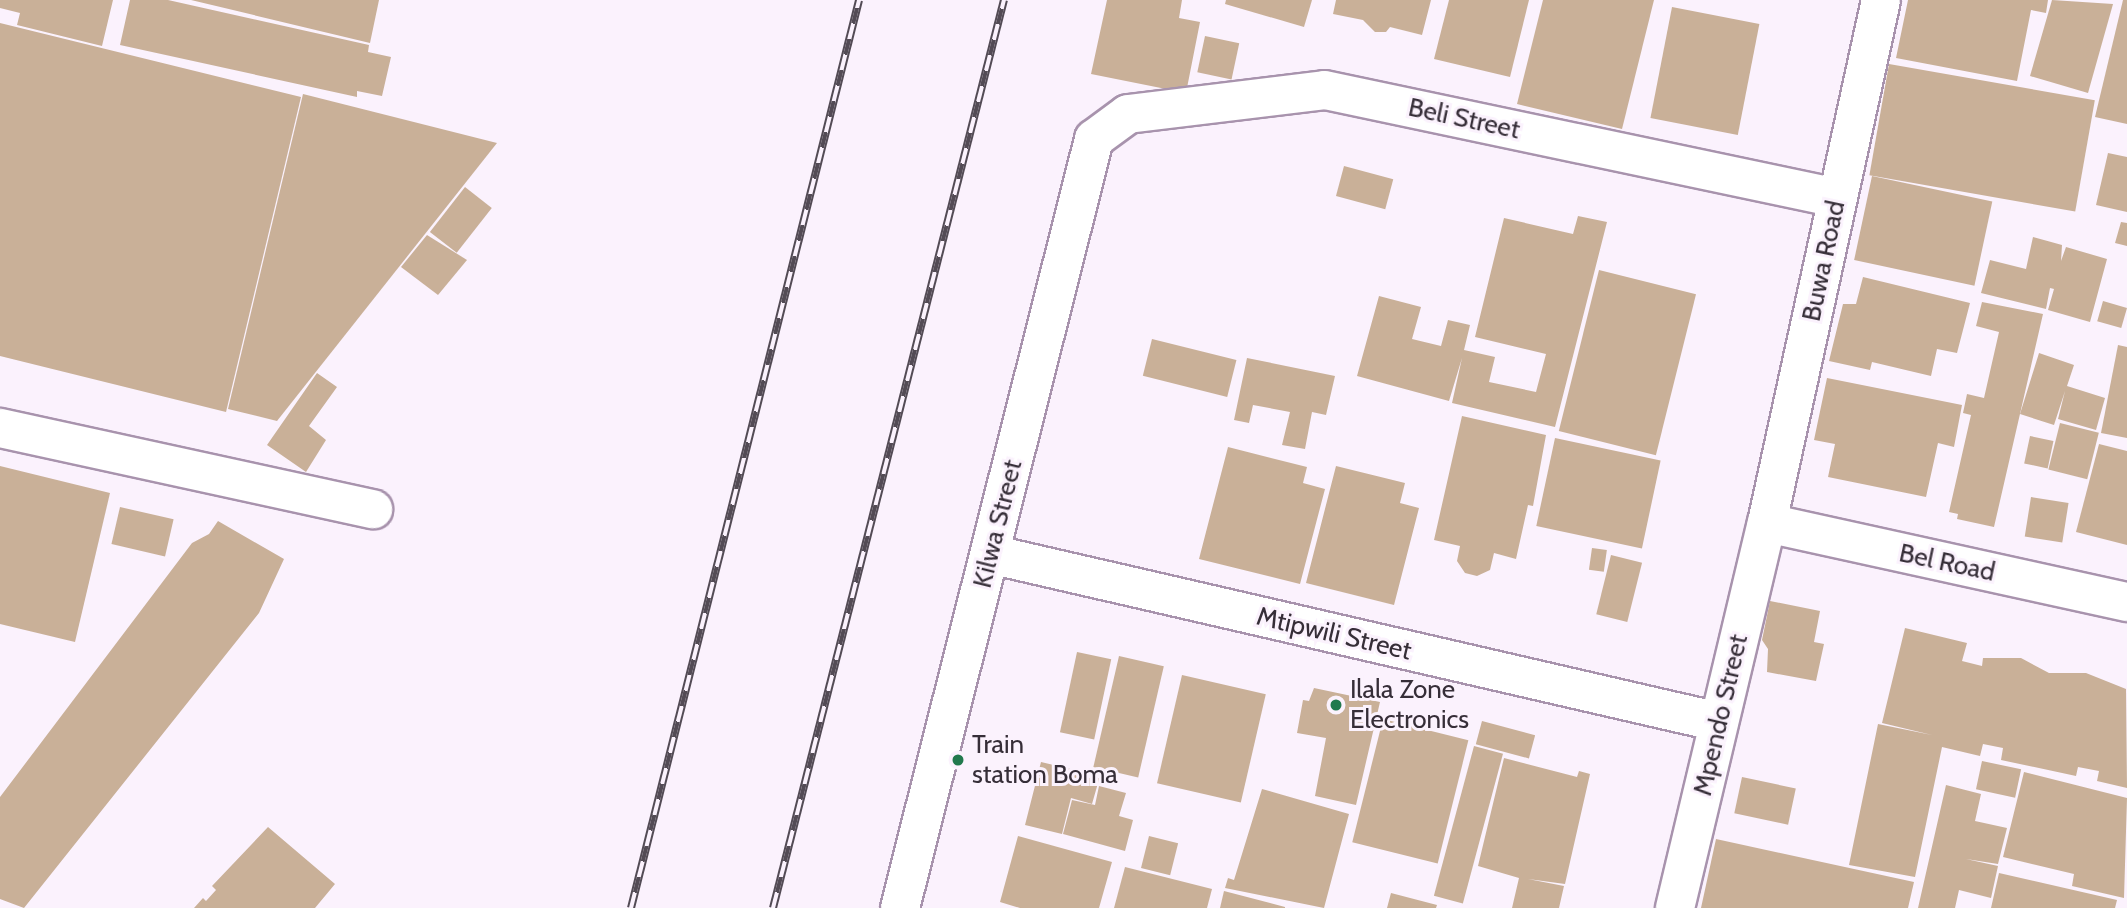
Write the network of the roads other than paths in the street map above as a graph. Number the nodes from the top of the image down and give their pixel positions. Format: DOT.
graph roads {
  1 [pos="1881,0"];
  2 [pos="1094,139"];
  3 [pos="1838,198"];
  4 [pos="0,428"];
  5 [pos="373,509"];
  6 [pos="1767,523"];
  7 [pos="990,554"];
  8 [pos="2127,602"];
  9 [pos="1719,722"];
  10 [pos="901,908"];
  11 [pos="1675,908"];
  1 -- 3 [label="street, Buwa Road"];
  2 -- 3 [label="street, Beli Street"];
  2 -- 7 [label="street, Kilwa Street"];
  3 -- 6 [label="street, Buwa Road"];
  4 -- 5 [label="street"];
  6 -- 8 [label="street, Bel Road"];
  6 -- 9 [label="street, Mpendo Street"];
  7 -- 9 [label="street, Mtipwili Street"];
  7 -- 10 [label="street, Kilwa Street"];
  9 -- 11 [label="street, Mpendo Street"];
}
